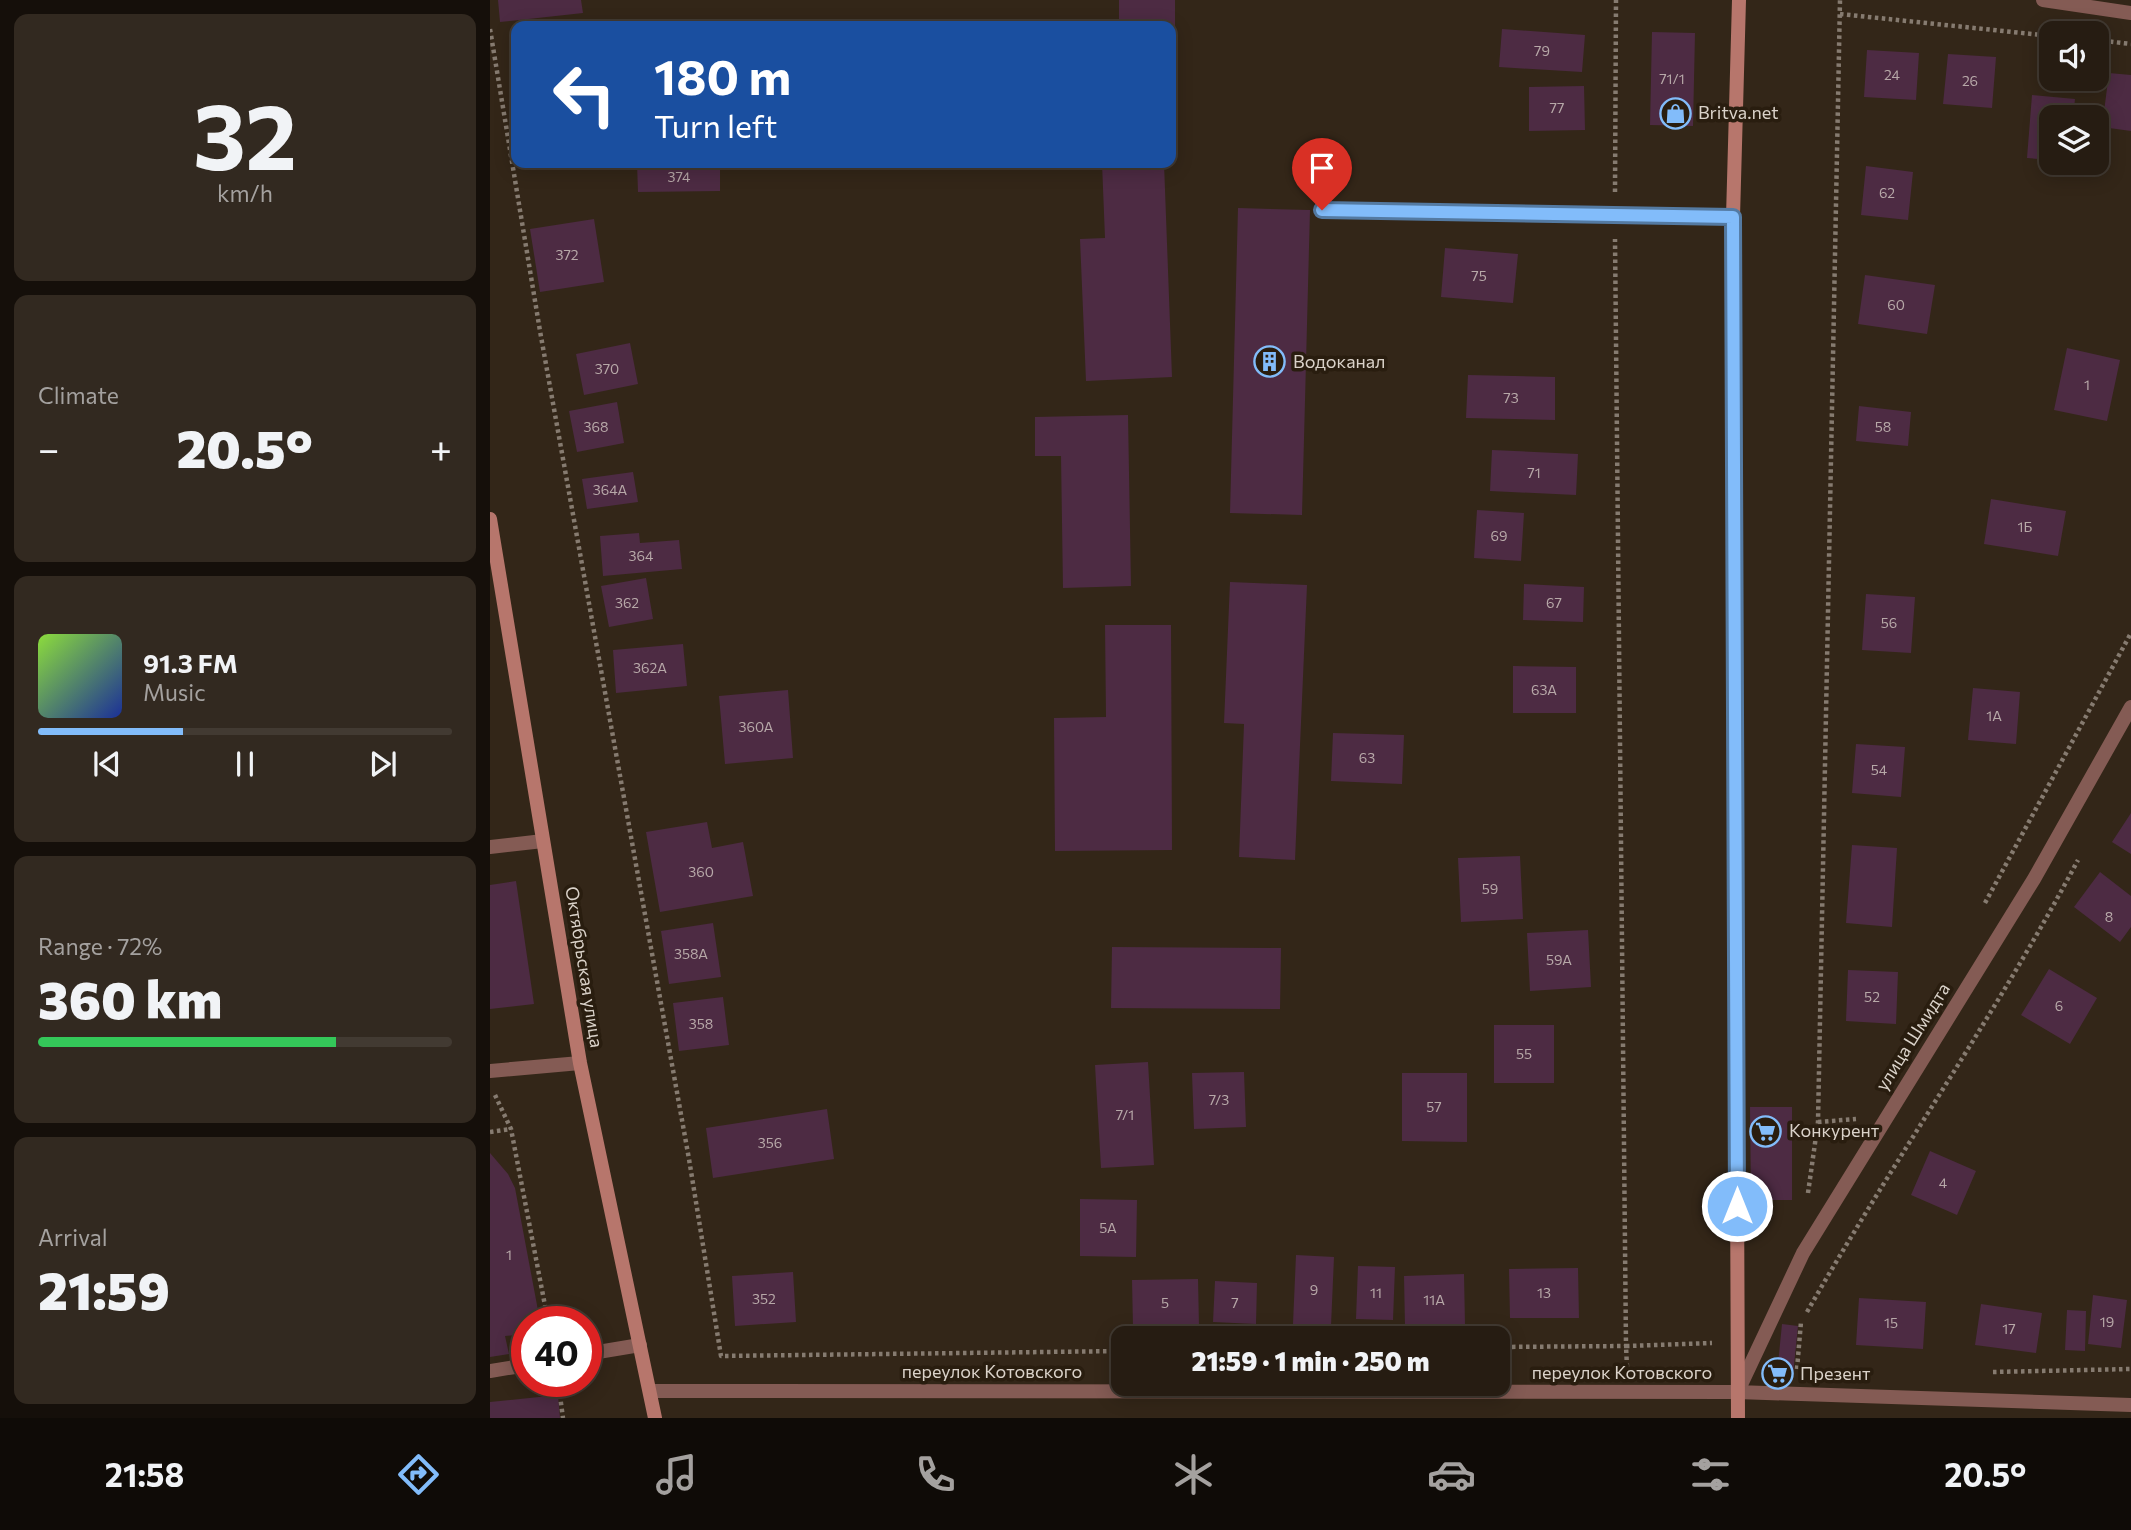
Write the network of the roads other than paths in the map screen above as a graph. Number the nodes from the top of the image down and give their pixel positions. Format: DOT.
graph roads {
  1 [pos="1738,0"];
  2 [pos="2043,0"];
  3 [pos="2131,13"];
  4 [pos="1322,210"];
  5 [pos="1733,217"];
  6 [pos="490,519"];
  7 [pos="2131,707"];
  8 [pos="543,841"];
  9 [pos="490,847"];
  10 [pos="580,1063"];
  11 [pos="490,1071"];
  12 [pos="640,1345"];
  13 [pos="602,1351"];
  14 [pos="511,1368"];
  15 [pos="490,1371"];
  16 [pos="650,1391"];
  17 [pos="1737,1392"];
  18 [pos="2131,1405"];
  19 [pos="655,1418"];
  20 [pos="1738,1418"];
  1 -- 5 [label="street"];
  2 -- 3 [label="street"];
  4 -- 5 [label="street"];
  5 -- 17 [label="street"];
  6 -- 8 [label="street, Октябрьская улица"];
  7 -- 17 [label="street, улица Шмидта"];
  8 -- 9 [label="street"];
  8 -- 10 [label="street, Октябрьская улица"];
  10 -- 11 [label="street"];
  10 -- 12 [label="street, Октябрьская улица"];
  12 -- 13 [label="street"];
  12 -- 16 [label="street, Октябрьская улица"];
  14 -- 15 [label="street"];
  16 -- 17 [label="street, переулок Котовского"];
  16 -- 19 [label="street, Октябрьская улица"];
  17 -- 18 [label="street, переулок Котовского"];
  17 -- 20 [label="street"];
}
